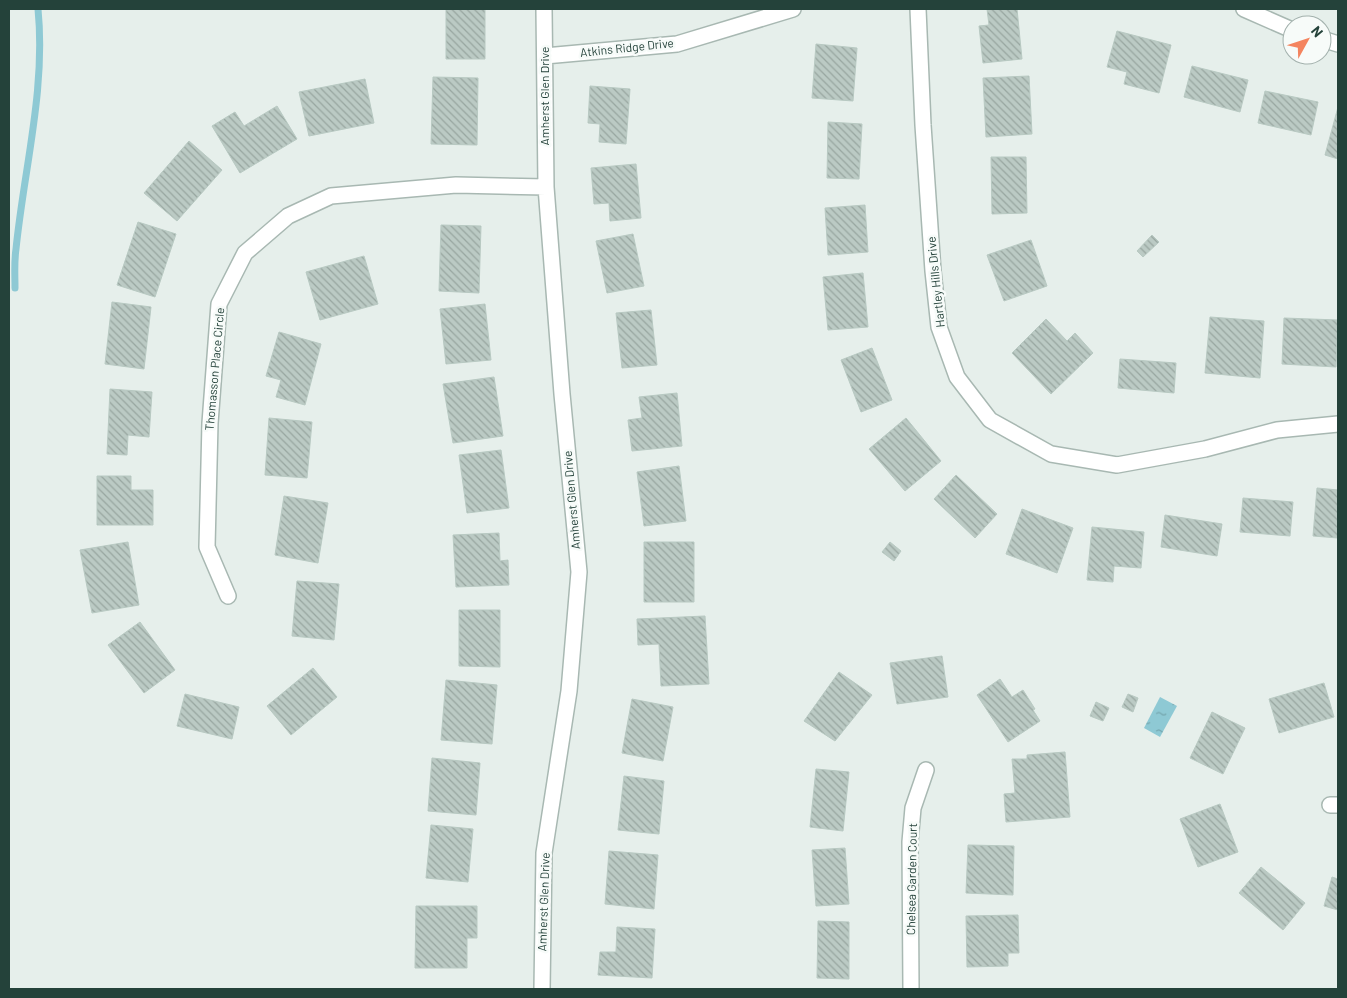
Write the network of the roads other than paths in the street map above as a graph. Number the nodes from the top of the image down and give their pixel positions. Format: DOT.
graph roads {
  1 [pos="544,9"];
  2 [pos="793,9"];
  3 [pos="918,9"];
  4 [pos="1244,9"];
  5 [pos="1282,26"];
  6 [pos="545,56"];
  7 [pos="546,187"];
  8 [pos="1338,424"];
  9 [pos="228,596"];
  10 [pos="926,770"];
  11 [pos="542,989"];
  12 [pos="911,989"];
  1 -- 6 [label="street, Amherst Glen Drive"];
  2 -- 6 [label="street, Atkins Ridge Drive"];
  3 -- 8 [label="street, Hartley Hills Drive"];
  4 -- 5 [label="street"];
  6 -- 7 [label="street, Amherst Glen Drive"];
  7 -- 9 [label="street, Thomasson Place Circle"];
  7 -- 11 [label="street, Amherst Glen Drive"];
  10 -- 12 [label="street, Chelsea Garden Court"];
}
